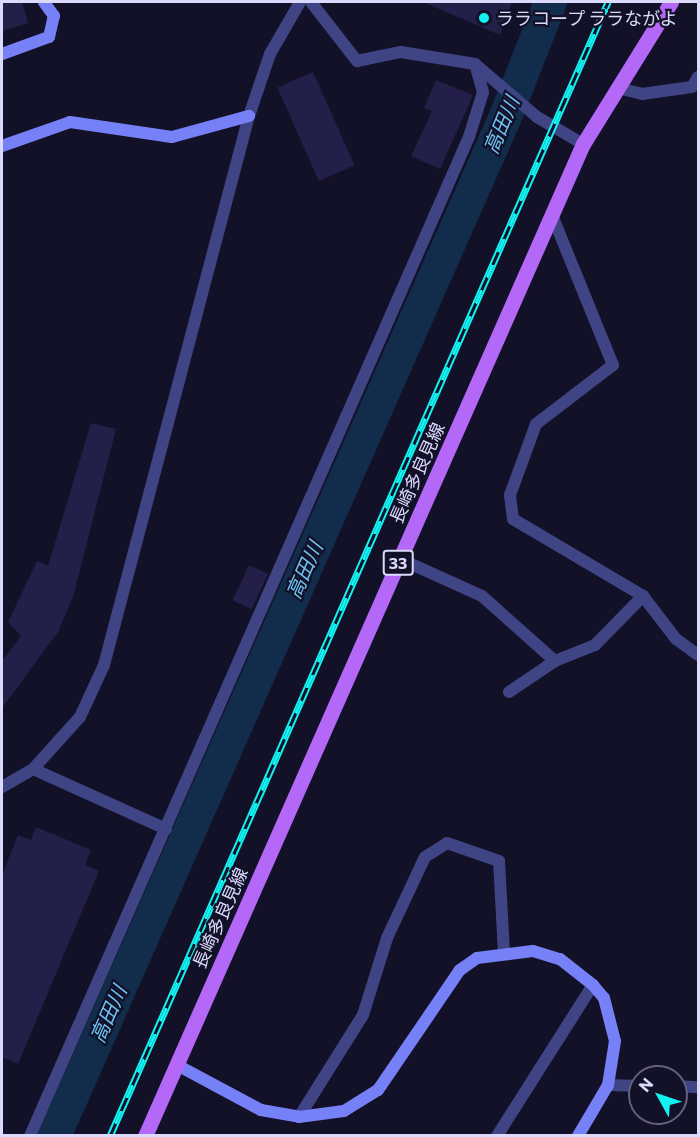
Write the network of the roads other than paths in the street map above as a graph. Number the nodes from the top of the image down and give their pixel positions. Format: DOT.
graph roads {
  1 [pos="44,2"];
  2 [pos="300,2"];
  3 [pos="311,2"];
  4 [pos="671,2"];
  5 [pos="2,54"];
  6 [pos="475,64"];
  7 [pos="696,84"];
  8 [pos="617,88"];
  9 [pos="249,116"];
  10 [pos="583,144"];
  11 [pos="2,146"];
  12 [pos="552,215"];
  13 [pos="400,559"];
  14 [pos="643,596"];
  15 [pos="699,655"];
  16 [pos="555,662"];
  17 [pos="509,692"];
  18 [pos="33,769"];
  19 [pos="2,788"];
  20 [pos="166,829"];
  21 [pos="504,952"];
  22 [pos="593,985"];
  23 [pos="177,1065"];
  24 [pos="608,1085"];
  25 [pos="628,1086"];
  26 [pos="299,1117"];
  27 [pos="30,1136"];
  28 [pos="145,1136"];
  29 [pos="496,1136"];
  30 [pos="578,1136"];
  1 -- 5 [label="street"];
  2 -- 9 [label="street"];
  3 -- 6 [label="street"];
  4 -- 8 [label="main road, 長崎多良見線 / 33"];
  6 -- 10 [label="street"];
  6 -- 20 [label="street"];
  7 -- 8 [label="street"];
  8 -- 10 [label="main road, 長崎多良見線 / 33"];
  9 -- 11 [label="street"];
  9 -- 18 [label="street"];
  10 -- 12 [label="main road, 長崎多良見線 / 33"];
  12 -- 13 [label="main road, 長崎多良見線 / 33"];
  12 -- 14 [label="street"];
  13 -- 16 [label="street"];
  13 -- 23 [label="main road, 長崎多良見線 / 33"];
  14 -- 15 [label="street"];
  14 -- 16 [label="street"];
  16 -- 17 [label="street"];
  18 -- 19 [label="street"];
  18 -- 20 [label="street"];
  20 -- 27 [label="street"];
  21 -- 22 [label="street"];
  21 -- 26 [label="street"];
  21 -- 26 [label="street"];
  22 -- 24 [label="street"];
  22 -- 29 [label="street"];
  23 -- 26 [label="street"];
  23 -- 28 [label="main road, 長崎多良見線 / 33"];
  24 -- 25 [label="street"];
  24 -- 30 [label="street"];
}
